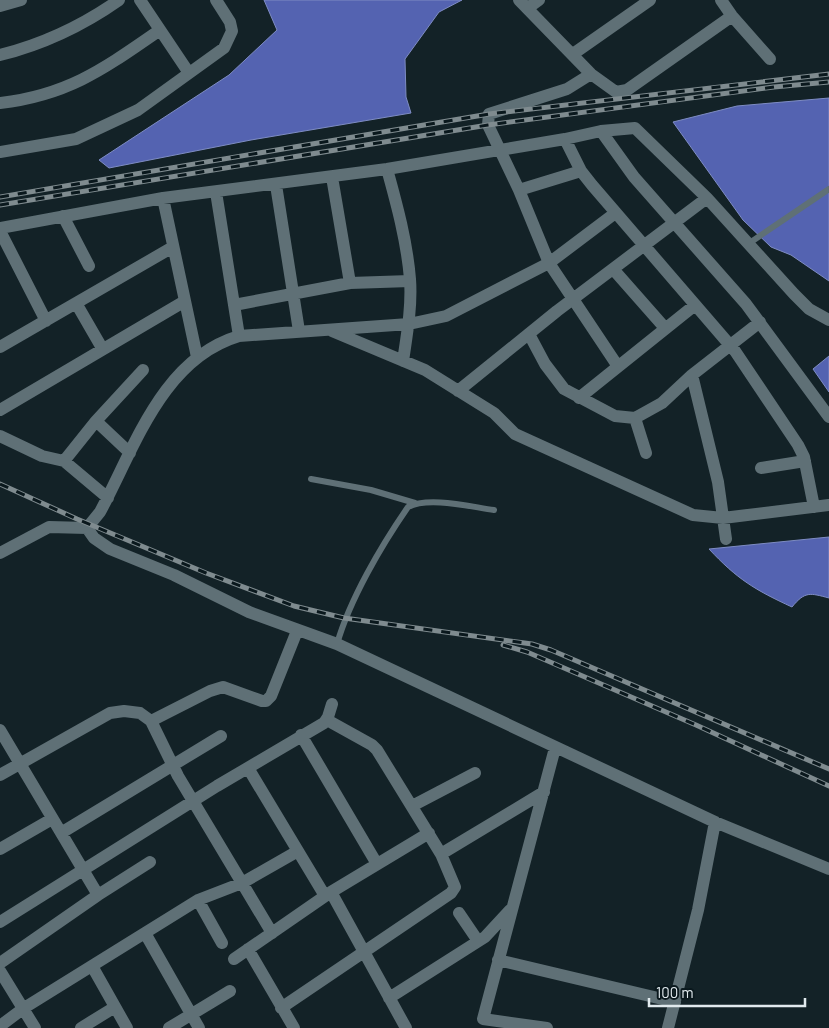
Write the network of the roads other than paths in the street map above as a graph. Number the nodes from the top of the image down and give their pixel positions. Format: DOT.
graph roads {
  1 [pos="21,0"];
  2 [pos="119,0"];
  3 [pos="140,0"];
  4 [pos="216,0"];
  5 [pos="650,0"];
  6 [pos="721,0"];
  7 [pos="529,2"];
  8 [pos="0,6"];
  9 [pos="732,16"];
  10 [pos="160,30"];
  11 [pos="573,54"];
  12 [pos="0,55"];
  13 [pos="770,59"];
  14 [pos="189,73"];
  15 [pos="591,74"];
  16 [pos="0,103"];
  17 [pos="601,131"];
  18 [pos="565,139"];
  19 [pos="500,150"];
  20 [pos="0,152"];
  21 [pos="387,169"];
  22 [pos="582,171"];
  23 [pos="332,177"];
  24 [pos="276,185"];
  25 [pos="829,189"];
  26 [pos="519,190"];
  27 [pos="216,192"];
  28 [pos="163,198"];
  29 [pos="707,198"];
  30 [pos="614,214"];
  31 [pos="63,216"];
  32 [pos="674,223"];
  33 [pos="0,230"];
  34 [pos="748,244"];
  35 [pos="644,246"];
  36 [pos="173,247"];
  37 [pos="549,263"];
  38 [pos="89,266"];
  39 [pos="613,269"];
  40 [pos="410,281"];
  41 [pos="350,283"];
  42 [pos="293,295"];
  43 [pos="185,300"];
  44 [pos="572,300"];
  45 [pos="76,303"];
  46 [pos="234,305"];
  47 [pos="695,305"];
  48 [pos="829,320"];
  49 [pos="46,321"];
  50 [pos="760,322"];
  51 [pos="408,324"];
  52 [pos="665,328"];
  53 [pos="328,329"];
  54 [pos="299,331"];
  55 [pos="529,334"];
  56 [pos="239,336"];
  57 [pos="730,346"];
  58 [pos="0,347"];
  59 [pos="102,348"];
  60 [pos="197,357"];
  61 [pos="403,361"];
  62 [pos="617,365"];
  63 [pos="143,370"];
  64 [pos="692,375"];
  65 [pos="458,391"];
  66 [pos="579,398"];
  67 [pos="0,410"];
  68 [pos="829,417"];
  69 [pos="635,418"];
  70 [pos="96,421"];
  71 [pos="0,436"];
  72 [pos="130,453"];
  73 [pos="646,453"];
  74 [pos="64,461"];
  75 [pos="805,461"];
  76 [pos="761,468"];
  77 [pos="311,479"];
  78 [pos="108,498"];
  79 [pos="415,503"];
  80 [pos="829,504"];
  81 [pos="814,506"];
  82 [pos="494,510"];
  83 [pos="723,518"];
  84 [pos="87,528"];
  85 [pos="726,539"];
  86 [pos="0,553"];
  87 [pos="297,631"];
  88 [pos="337,644"];
  89 [pos="332,704"];
  90 [pos="327,720"];
  91 [pos="151,721"];
  92 [pos="0,730"];
  93 [pos="301,735"];
  94 [pos="221,736"];
  95 [pos="555,748"];
  96 [pos="20,763"];
  97 [pos="173,765"];
  98 [pos="248,768"];
  99 [pos="475,773"];
  100 [pos="0,775"];
  101 [pos="544,792"];
  102 [pos="193,801"];
  103 [pos="412,806"];
  104 [pos="52,819"];
  105 [pos="715,822"];
  106 [pos="61,833"];
  107 [pos="429,833"];
  108 [pos="0,850"];
  109 [pos="298,851"];
  110 [pos="441,854"];
  111 [pos="150,862"];
  112 [pos="378,864"];
  113 [pos="829,869"];
  114 [pos="83,870"];
  115 [pos="242,883"];
  116 [pos="328,894"];
  117 [pos="98,895"];
  118 [pos="198,900"];
  119 [pos="514,906"];
  120 [pos="459,912"];
  121 [pos="0,922"];
  122 [pos="145,933"];
  123 [pos="272,933"];
  124 [pos="478,942"];
  125 [pos="222,943"];
  126 [pos="248,949"];
  127 [pos="364,952"];
  128 [pos="234,959"];
  129 [pos="498,960"];
  130 [pos="0,963"];
  131 [pos="92,966"];
  132 [pos="0,971"];
  133 [pos="230,991"];
  134 [pos="389,998"];
  135 [pos="675,1002"];
  136 [pos="115,1007"];
  137 [pos="24,1008"];
  138 [pos="281,1008"];
  139 [pos="192,1014"];
  140 [pos="481,1023"];
  141 [pos="0,1026"];
  142 [pos="35,1028"];
  143 [pos="81,1028"];
  144 [pos="127,1028"];
  145 [pos="169,1028"];
  146 [pos="199,1028"];
  147 [pos="294,1028"];
  148 [pos="406,1028"];
  149 [pos="547,1028"];
  150 [pos="668,1028"];
  1 -- 8 [label="street"];
  2 -- 12 [label="street"];
  3 -- 10 [label="street"];
  4 -- 14 [label="street"];
  5 -- 11 [label="street"];
  6 -- 9 [label="street"];
  7 -- 11 [label="street"];
  9 -- 13 [label="street"];
  9 -- 15 [label="street"];
  10 -- 14 [label="street"];
  10 -- 16 [label="street"];
  11 -- 15 [label="street"];
  14 -- 20 [label="street"];
  15 -- 19 [label="street"];
  17 -- 18 [label="street"];
  17 -- 29 [label="street"];
  17 -- 32 [label="street"];
  18 -- 19 [label="street"];
  18 -- 22 [label="street"];
  19 -- 21 [label="street"];
  19 -- 26 [label="street"];
  21 -- 23 [label="street"];
  21 -- 40 [label="street"];
  22 -- 26 [label="street"];
  22 -- 30 [label="street"];
  23 -- 24 [label="street"];
  23 -- 41 [label="street"];
  24 -- 27 [label="street"];
  24 -- 42 [label="street"];
  25 -- 34 [label="lane"];
  26 -- 37 [label="street"];
  27 -- 28 [label="street"];
  27 -- 46 [label="street"];
  28 -- 31 [label="street"];
  28 -- 36 [label="street"];
  29 -- 32 [label="street"];
  29 -- 34 [label="street"];
  30 -- 35 [label="street"];
  30 -- 37 [label="street"];
  31 -- 33 [label="street"];
  31 -- 38 [label="street"];
  32 -- 35 [label="street"];
  32 -- 50 [label="street"];
  33 -- 49 [label="street"];
  34 -- 48 [label="street"];
  35 -- 39 [label="street"];
  35 -- 47 [label="street"];
  36 -- 43 [label="street"];
  36 -- 45 [label="street"];
  37 -- 44 [label="street"];
  37 -- 51 [label="street"];
  39 -- 44 [label="street"];
  39 -- 52 [label="street"];
  40 -- 41 [label="street"];
  40 -- 51 [label="street"];
  41 -- 42 [label="street"];
  42 -- 46 [label="street"];
  42 -- 54 [label="street"];
  43 -- 59 [label="street"];
  43 -- 60 [label="street"];
  44 -- 55 [label="street"];
  44 -- 62 [label="street"];
  45 -- 49 [label="street"];
  45 -- 59 [label="street"];
  46 -- 56 [label="street"];
  47 -- 52 [label="street"];
  47 -- 57 [label="street"];
  49 -- 58 [label="street"];
  50 -- 57 [label="street"];
  50 -- 68 [label="street"];
  51 -- 53 [label="street"];
  51 -- 61 [label="street"];
  52 -- 62 [label="street"];
  53 -- 54 [label="street"];
  53 -- 61 [label="street"];
  54 -- 56 [label="street"];
  55 -- 65 [label="street"];
  55 -- 66 [label="street"];
  56 -- 60 [label="street"];
  57 -- 64 [label="street"];
  57 -- 75 [label="street"];
  59 -- 67 [label="street"];
  60 -- 72 [label="street"];
  61 -- 65 [label="street"];
  62 -- 66 [label="street"];
  63 -- 70 [label="street"];
  64 -- 69 [label="street"];
  64 -- 83 [label="street"];
  65 -- 83 [label="street"];
  66 -- 69 [label="street"];
  69 -- 73 [label="street"];
  70 -- 72 [label="street"];
  70 -- 74 [label="street"];
  71 -- 74 [label="street"];
  72 -- 78 [label="street"];
  74 -- 78 [label="street"];
  75 -- 76 [label="street"];
  75 -- 81 [label="street"];
  77 -- 79 [label="lane"];
  78 -- 84 [label="street"];
  79 -- 82 [label="lane"];
  79 -- 88 [label="lane"];
  80 -- 81 [label="street"];
  81 -- 83 [label="street"];
  83 -- 85 [label="street"];
  84 -- 86 [label="street"];
  84 -- 87 [label="street"];
  87 -- 88 [label="street"];
  87 -- 91 [label="street"];
  88 -- 95 [label="street"];
  89 -- 90 [label="street"];
  90 -- 93 [label="street"];
  90 -- 103 [label="street"];
  91 -- 96 [label="street"];
  91 -- 97 [label="street"];
  92 -- 96 [label="street"];
  93 -- 98 [label="street"];
  93 -- 112 [label="street"];
  94 -- 97 [label="street"];
  95 -- 101 [label="street"];
  95 -- 105 [label="street"];
  96 -- 100 [label="street"];
  96 -- 104 [label="street"];
  97 -- 102 [label="street"];
  97 -- 106 [label="street"];
  98 -- 102 [label="street"];
  98 -- 109 [label="street"];
  99 -- 103 [label="street"];
  101 -- 110 [label="street"];
  101 -- 119 [label="street"];
  102 -- 114 [label="street"];
  102 -- 115 [label="street"];
  103 -- 107 [label="street"];
  104 -- 106 [label="street"];
  104 -- 108 [label="street"];
  105 -- 113 [label="street"];
  105 -- 135 [label="street"];
  106 -- 114 [label="street"];
  107 -- 110 [label="street"];
  107 -- 112 [label="street"];
  109 -- 115 [label="street"];
  109 -- 116 [label="street"];
  110 -- 127 [label="street"];
  111 -- 117 [label="street"];
  112 -- 116 [label="street"];
  114 -- 117 [label="street"];
  114 -- 121 [label="street"];
  115 -- 118 [label="street"];
  115 -- 123 [label="street"];
  116 -- 123 [label="street"];
  116 -- 127 [label="street"];
  117 -- 130 [label="street"];
  118 -- 122 [label="street"];
  118 -- 125 [label="street"];
  119 -- 124 [label="street"];
  119 -- 129 [label="street"];
  120 -- 124 [label="street"];
  122 -- 131 [label="street"];
  122 -- 139 [label="street"];
  123 -- 126 [label="street"];
  124 -- 134 [label="street"];
  126 -- 128 [label="street"];
  126 -- 138 [label="street"];
  127 -- 134 [label="street"];
  127 -- 138 [label="street"];
  129 -- 135 [label="street"];
  129 -- 140 [label="street"];
  131 -- 136 [label="street"];
  131 -- 137 [label="street"];
  132 -- 137 [label="street"];
  133 -- 139 [label="street"];
  134 -- 148 [label="street"];
  135 -- 150 [label="street"];
  136 -- 143 [label="street"];
  136 -- 144 [label="street"];
  137 -- 141 [label="street"];
  137 -- 142 [label="street"];
  138 -- 147 [label="street"];
  139 -- 145 [label="street"];
  139 -- 146 [label="street"];
  140 -- 149 [label="street"];
}
